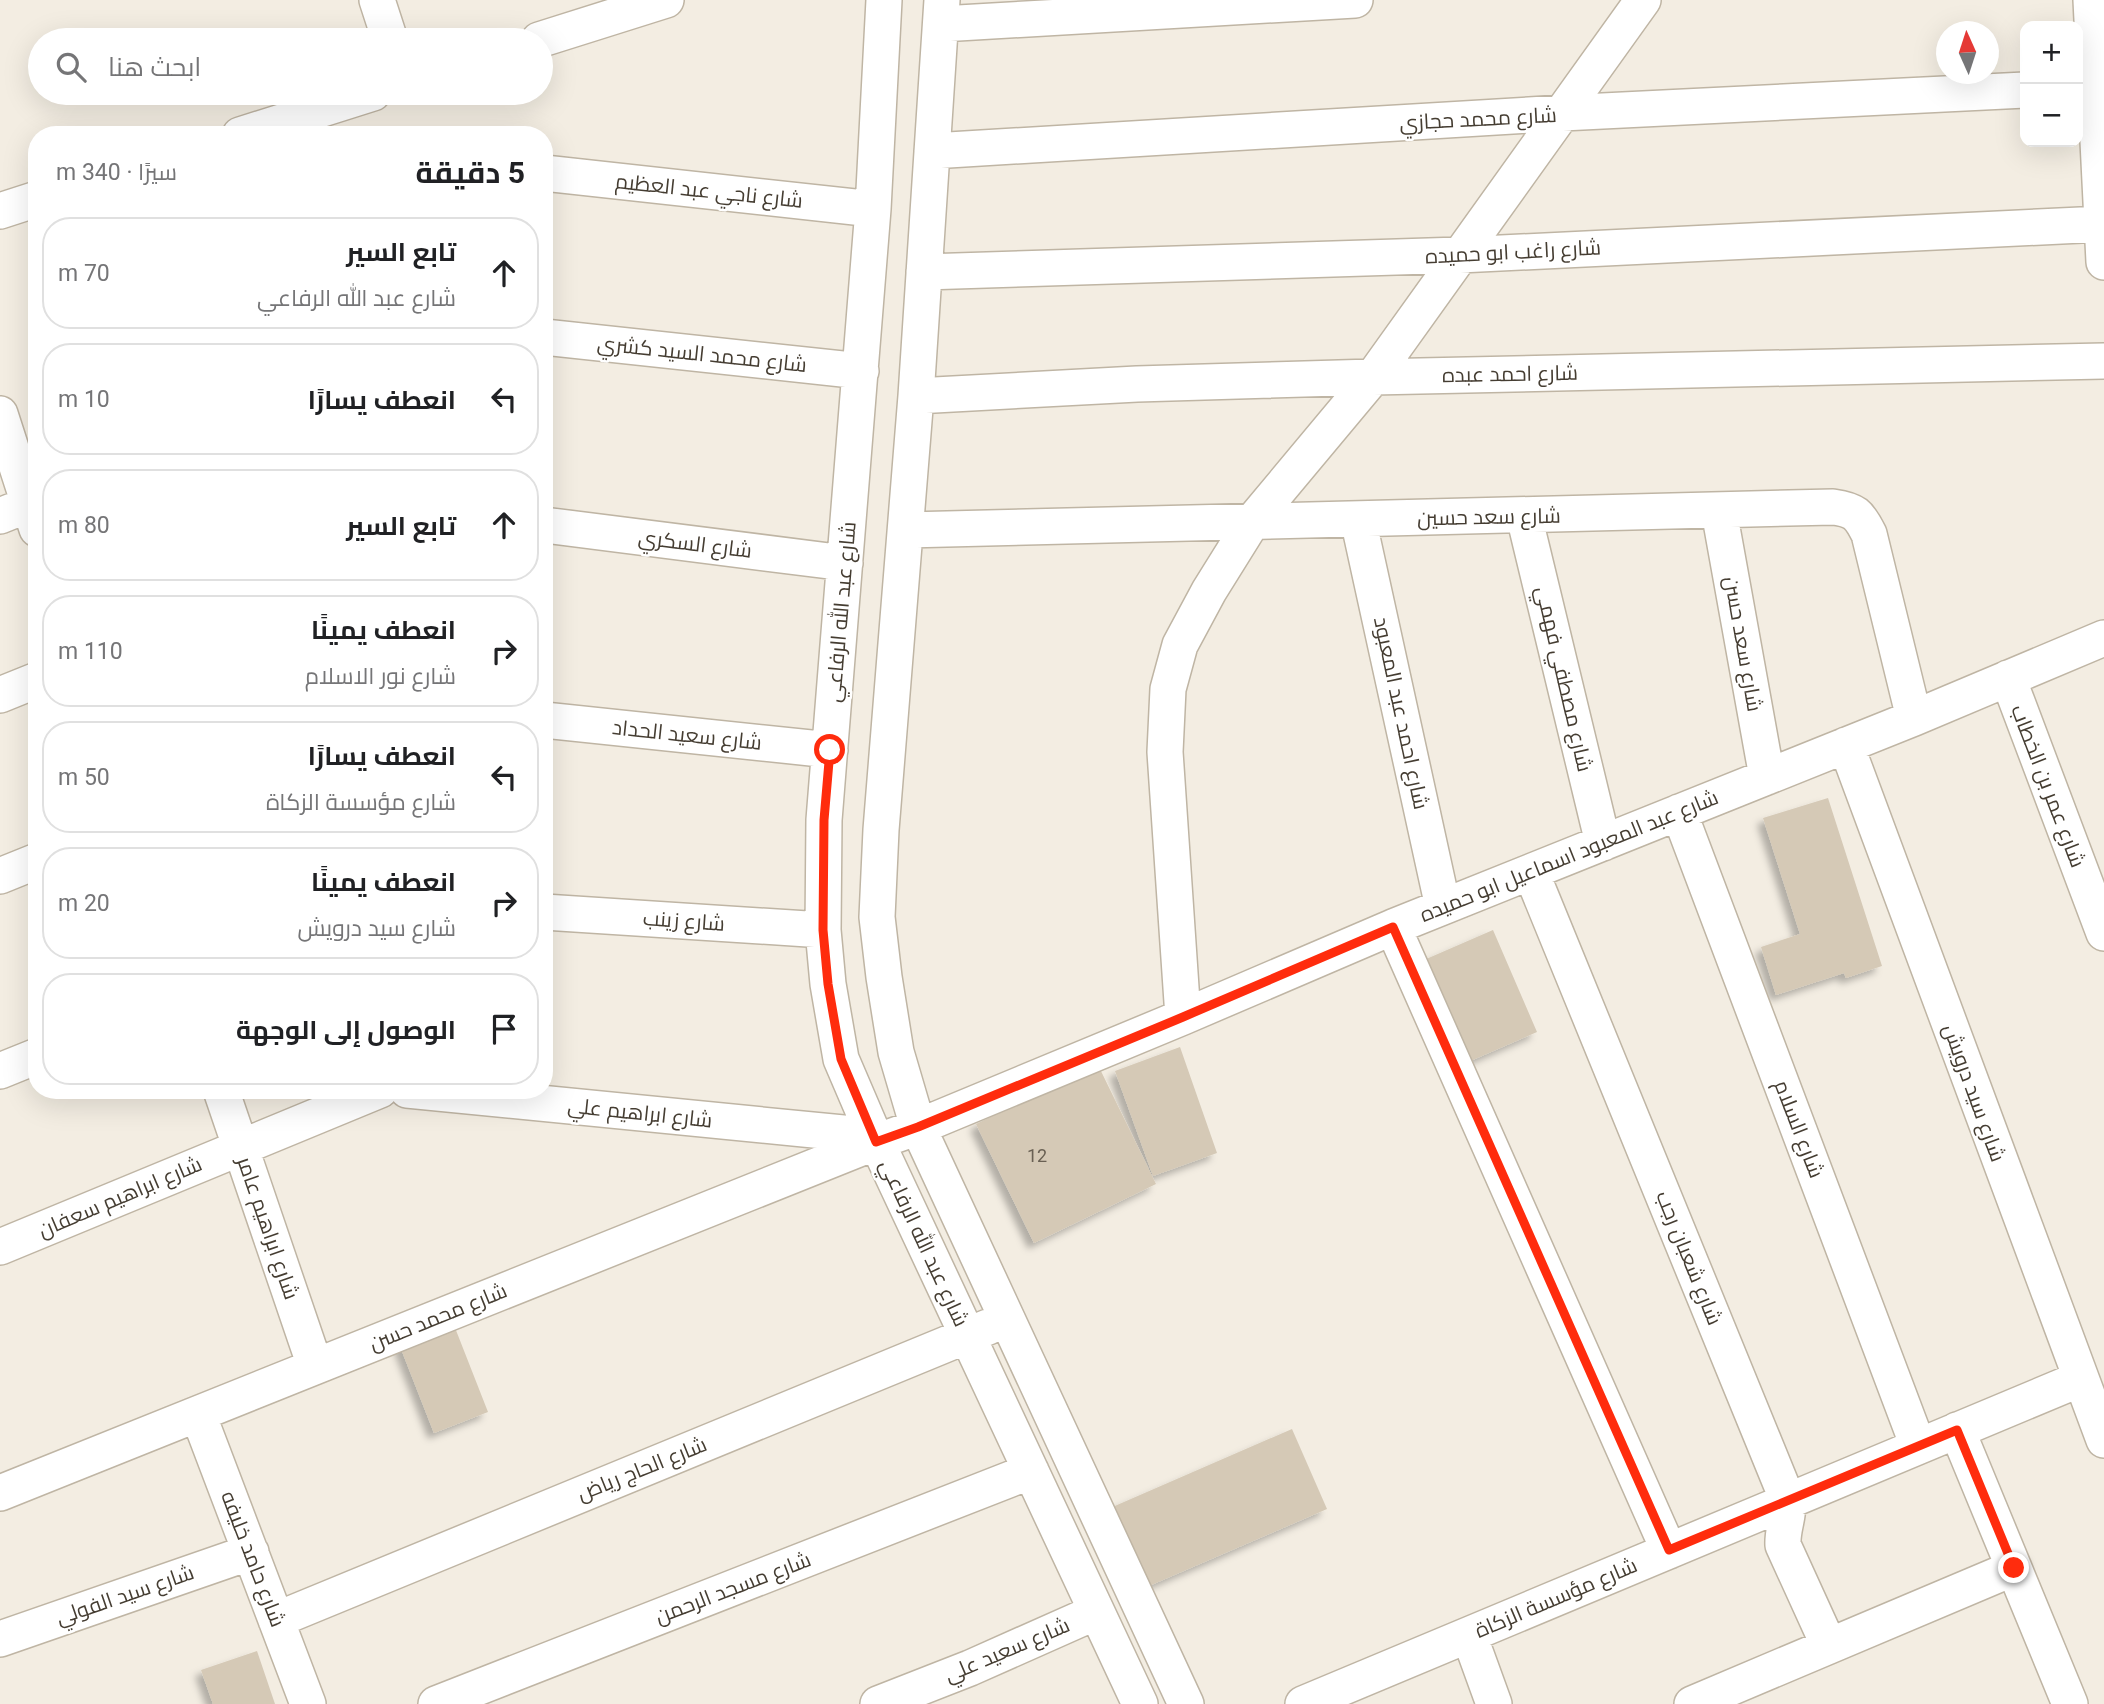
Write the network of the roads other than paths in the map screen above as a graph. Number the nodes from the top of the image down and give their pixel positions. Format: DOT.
graph roads {
  1 [pos="377,0"];
  2 [pos="666,0"];
  3 [pos="884,0"];
  4 [pos="1355,0"];
  5 [pos="1643,0"];
  6 [pos="942,12"];
  7 [pos="2096,14"];
  8 [pos="386,28"];
  9 [pos="553,36"];
  10 [pos="2087,87"];
  11 [pos="2020,90"];
  12 [pos="346,105"];
  13 [pos="1562,113"];
  14 [pos="301,125"];
  15 [pos="932,151"];
  16 [pos="553,174"];
  17 [pos="28,202"];
  18 [pos="873,209"];
  19 [pos="0,211"];
  20 [pos="2102,224"];
  21 [pos="1460,255"];
  22 [pos="2104,262"];
  23 [pos="924,272"];
  24 [pos="553,338"];
  25 [pos="2104,361"];
  26 [pos="861,371"];
  27 [pos="1373,377"];
  28 [pos="916,396"];
  29 [pos="0,414"];
  30 [pos="1719,511"];
  31 [pos="26,512"];
  32 [pos="1524,516"];
  33 [pos="1358,519"];
  34 [pos="1252,522"];
  35 [pos="553,526"];
  36 [pos="906,530"];
  37 [pos="845,563"];
  38 [pos="2104,638"];
  39 [pos="2008,678"];
  40 [pos="28,684"];
  41 [pos="0,695"];
  42 [pos="1914,718"];
  43 [pos="553,721"];
  44 [pos="1846,745"];
  45 [pos="830,750"];
  46 [pos="1767,777"];
  47 [pos="1679,812"];
  48 [pos="1603,843"];
  49 [pos="28,865"];
  50 [pos="1531,872"];
  51 [pos="0,876"];
  52 [pos="1443,906"];
  53 [pos="553,913"];
  54 [pos="1393,927"];
  55 [pos="823,930"];
  56 [pos="2104,933"];
  57 [pos="1183,1017"];
  58 [pos="28,1060"];
  59 [pos="0,1071"];
  60 [pos="224,1099"];
  61 [pos="358,1099"];
  62 [pos="493,1099"];
  63 [pos="918,1127"];
  64 [pos="875,1139"];
  65 [pos="240,1147"];
  66 [pos="0,1247"];
  67 [pos="1007,1318"];
  68 [pos="967,1335"];
  69 [pos="315,1366"];
  70 [pos="2080,1379"];
  71 [pos="198,1414"];
  72 [pos="1957,1430"];
  73 [pos="2104,1440"];
  74 [pos="1918,1446"];
  75 [pos="1031,1471"];
  76 [pos="0,1493"];
  77 [pos="1788,1501"];
  78 [pos="1669,1550"];
  79 [pos="251,1552"];
  80 [pos="2014,1568"];
  81 [pos="1096,1612"];
  82 [pos="276,1619"];
  83 [pos="1469,1635"];
  84 [pos="0,1639"];
  85 [pos="1829,1646"];
  86 [pos="308,1704"];
  87 [pos="436,1704"];
  88 [pos="878,1704"];
  89 [pos="1140,1704"];
  90 [pos="1186,1704"];
  91 [pos="1303,1704"];
  92 [pos="1494,1704"];
  93 [pos="1692,1704"];
  94 [pos="2070,1704"];
  1 -- 8 [label="street"];
  2 -- 9 [label="street"];
  3 -- 18 [label="street, شارع عبد الله الرفاعي"];
  4 -- 6 [label="street"];
  5 -- 13 [label="street"];
  6 -- 15 [label="street, شارع عبد الله الرفاعي"];
  7 -- 10 [label="street"];
  10 -- 20 [label="street"];
  11 -- 13 [label="street, شارع محمد حجازي"];
  12 -- 14 [label="street"];
  13 -- 15 [label="street, شارع محمد حجازي"];
  13 -- 21 [label="street"];
  15 -- 23 [label="street, شارع عبد الله الرفاعي"];
  16 -- 18 [label="street, شارع ناجي عبد العظيم"];
  17 -- 19 [label="street"];
  18 -- 26 [label="street, شارع عبد الله الرفاعي"];
  20 -- 21 [label="street, شارع راغب ابو حميده"];
  20 -- 22 [label="street"];
  21 -- 23 [label="street, شارع راغب ابو حميده"];
  21 -- 27 [label="street"];
  23 -- 28 [label="street, شارع عبد الله الرفاعي"];
  24 -- 26 [label="street, شارع محمد السيد كشري"];
  25 -- 27 [label="street, شارع احمد عبده"];
  26 -- 37 [label="street, شارع عبد الله الرفاعي"];
  27 -- 28 [label="street, شارع احمد عبده"];
  27 -- 34 [label="street"];
  28 -- 36 [label="street, شارع عبد الله الرفاعي"];
  29 -- 31 [label="street"];
  30 -- 32 [label="street, شارع سعد حسين"];
  30 -- 42 [label="street, شارع سعد حسين"];
  30 -- 46 [label="street, شارع سعد حسن"];
  32 -- 33 [label="street, شارع سعد حسين"];
  32 -- 48 [label="street, شارع مصطفي فهمي"];
  33 -- 34 [label="street, شارع سعد حسين"];
  33 -- 52 [label="street, شارع احمد عبد المعبود"];
  34 -- 36 [label="street, شارع سعد حسين"];
  34 -- 57 [label="street"];
  35 -- 37 [label="street, شارع السكري"];
  36 -- 63 [label="street, شارع عبد الله الرفاعي"];
  37 -- 45 [label="street, شارع عبد الله الرفاعي"];
  38 -- 39 [label="street, شارع عبد المعبود اسماعيل ابو حميده"];
  39 -- 42 [label="street, شارع عبد المعبود اسماعيل ابو حميده"];
  39 -- 56 [label="street, شارع عمر بن الخطاب"];
  40 -- 41 [label="street"];
  42 -- 44 [label="street, شارع عبد المعبود اسماعيل ابو حميده"];
  43 -- 45 [label="street, شارع سعيد الحداد"];
  44 -- 46 [label="street, شارع عبد المعبود اسماعيل ابو حميده"];
  44 -- 70 [label="street, شارع سيد درويش"];
  45 -- 55 [label="street, شارع عبد الله الرفاعي"];
  46 -- 47 [label="street, شارع عبد المعبود اسماعيل ابو حميده"];
  47 -- 48 [label="street, شارع عبد المعبود اسماعيل ابو حميده"];
  47 -- 74 [label="street, شارع السلام"];
  48 -- 50 [label="street, شارع عبد المعبود اسماعيل ابو حميده"];
  49 -- 51 [label="street"];
  50 -- 52 [label="street, شارع عبد المعبود اسماعيل ابو حميده"];
  50 -- 77 [label="street, شارع شعبان رجب"];
  52 -- 54 [label="street, شارع عبد المعبود اسماعيل ابو حميده"];
  53 -- 55 [label="street, شارع زينب"];
  54 -- 57 [label="street, شارع عبد المعبود اسماعيل ابو حميده"];
  54 -- 78 [label="street"];
  55 -- 64 [label="street, شارع عبد الله الرفاعي"];
  57 -- 63 [label="street, شارع عبد المعبود اسماعيل ابو حميده"];
  58 -- 59 [label="street"];
  60 -- 65 [label="street, شارع ابراهيم عامر"];
  61 -- 65 [label="street"];
  62 -- 64 [label="street, شارع ابراهيم علي"];
  63 -- 64 [label="street, شارع محمد حسن"];
  63 -- 67 [label="street, شارع عبد الله الرفاعي"];
  64 -- 68 [label="street, شارع عبد الله الرفاعي"];
  64 -- 69 [label="street, شارع محمد حسن"];
  65 -- 66 [label="street, شارع ابراهيم سعفان"];
  65 -- 69 [label="street, شارع ابراهيم عامر"];
  67 -- 68 [label="street, شارع الحاج رياض"];
  67 -- 90 [label="street, شارع عبد الله الرفاعي"];
  68 -- 75 [label="street, شارع عبد الله الرفاعي"];
  68 -- 82 [label="street, شارع الحاج رياض"];
  69 -- 71 [label="street, شارع محمد حسن"];
  70 -- 72 [label="street, شارع مؤسسة الزكاة"];
  70 -- 73 [label="street, شارع سيد درويش"];
  71 -- 76 [label="street, شارع محمد حسن"];
  71 -- 79 [label="street, شارع حامد خليفه"];
  72 -- 74 [label="street, شارع مؤسسة الزكاة"];
  72 -- 80 [label="street"];
  74 -- 77 [label="street, شارع مؤسسة الزكاة"];
  75 -- 81 [label="street, شارع عبد الله الرفاعي"];
  75 -- 87 [label="street, شارع مسجد الرحمن"];
  77 -- 78 [label="street, شارع مؤسسة الزكاة"];
  77 -- 85 [label="street"];
  78 -- 83 [label="street, شارع مؤسسة الزكاة"];
  79 -- 82 [label="street, شارع حامد خليفه"];
  79 -- 84 [label="street, شارع سيد الفولي"];
  80 -- 85 [label="street"];
  80 -- 94 [label="street"];
  81 -- 88 [label="street, شارع سعيد علي"];
  81 -- 89 [label="street, شارع عبد الله الرفاعي"];
  82 -- 86 [label="street, شارع حامد خليفه"];
  83 -- 91 [label="street, شارع مؤسسة الزكاة"];
  83 -- 92 [label="street"];
  85 -- 93 [label="street"];
}
